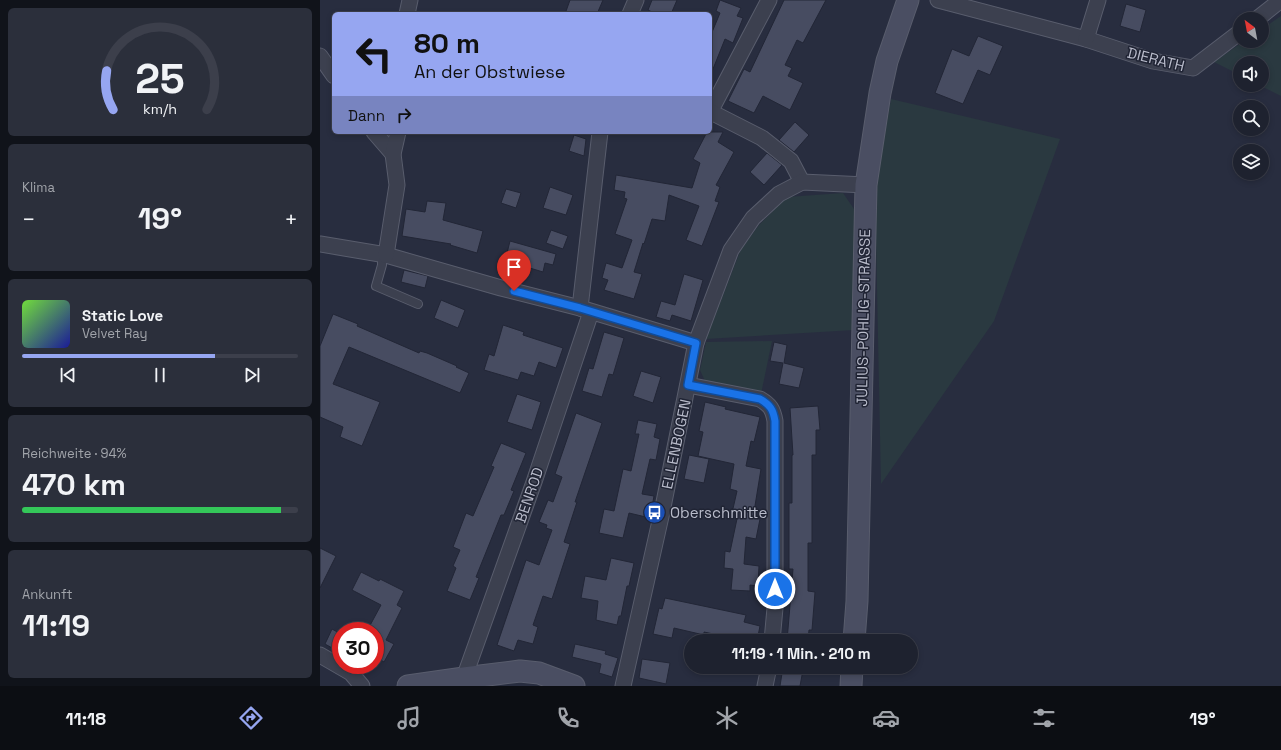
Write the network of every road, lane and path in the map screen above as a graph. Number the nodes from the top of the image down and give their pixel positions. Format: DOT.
graph roads {
  1 [pos="410,0"];
  2 [pos="636,0"];
  3 [pos="769,0"];
  4 [pos="908,0"];
  5 [pos="938,0"];
  6 [pos="1098,0"];
  7 [pos="1281,0"];
  8 [pos="407,12"];
  9 [pos="631,12"];
  10 [pos="1266,12"];
  11 [pos="1233,37"];
  12 [pos="1086,39"];
  13 [pos="320,56"];
  14 [pos="332,73"];
  15 [pos="712,108"];
  16 [pos="712,113"];
  17 [pos="376,134"];
  18 [pos="398,134"];
  19 [pos="600,134"];
  20 [pos="393,154"];
  21 [pos="802,182"];
  22 [pos="866,185"];
  23 [pos="320,244"];
  24 [pos="384,255"];
  25 [pos="418,304"];
  26 [pos="585,310"];
  27 [pos="696,343"];
  28 [pos="688,385"];
  29 [pos="773,634"];
  30 [pos="854,634"];
  31 [pos="320,655"];
  32 [pos="768,674"];
  33 [pos="852,674"];
  34 [pos="464,678"];
  35 [pos="362,686"];
  36 [pos="408,686"];
  37 [pos="574,686"];
  38 [pos="623,686"];
  39 [pos="765,686"];
  40 [pos="851,686"];
  1 -- 8 [label="street"];
  2 -- 9 [label="street"];
  3 -- 15 [label="street"];
  4 -- 22 [label="street, JULIUS-POHLIG-STRASSE"];
  5 -- 12 [label="street, DIERATH"];
  6 -- 12 [label="street"];
  7 -- 10 [label="street"];
  11 -- 12 [label="street, DIERATH"];
  13 -- 14 [label="street"];
  16 -- 21 [label="street"];
  17 -- 20 [label="street"];
  18 -- 20 [label="street"];
  19 -- 26 [label="street"];
  20 -- 24 [label="street"];
  21 -- 22 [label="street"];
  21 -- 27 [label="street"];
  22 -- 30 [label="street, JULIUS-POHLIG-STRASSE"];
  23 -- 24 [label="street"];
  24 -- 25 [label="lane"];
  24 -- 26 [label="street"];
  26 -- 27 [label="street"];
  26 -- 34 [label="street, BENROD"];
  27 -- 28 [label="street, ELLENBOGEN"];
  28 -- 29 [label="street"];
  28 -- 38 [label="street, ELLENBOGEN"];
  31 -- 35 [label="street"];
  32 -- 39 [label="street"];
  33 -- 40 [label="street"];
  34 -- 36 [label="street"];
  34 -- 37 [label="street"];
}
